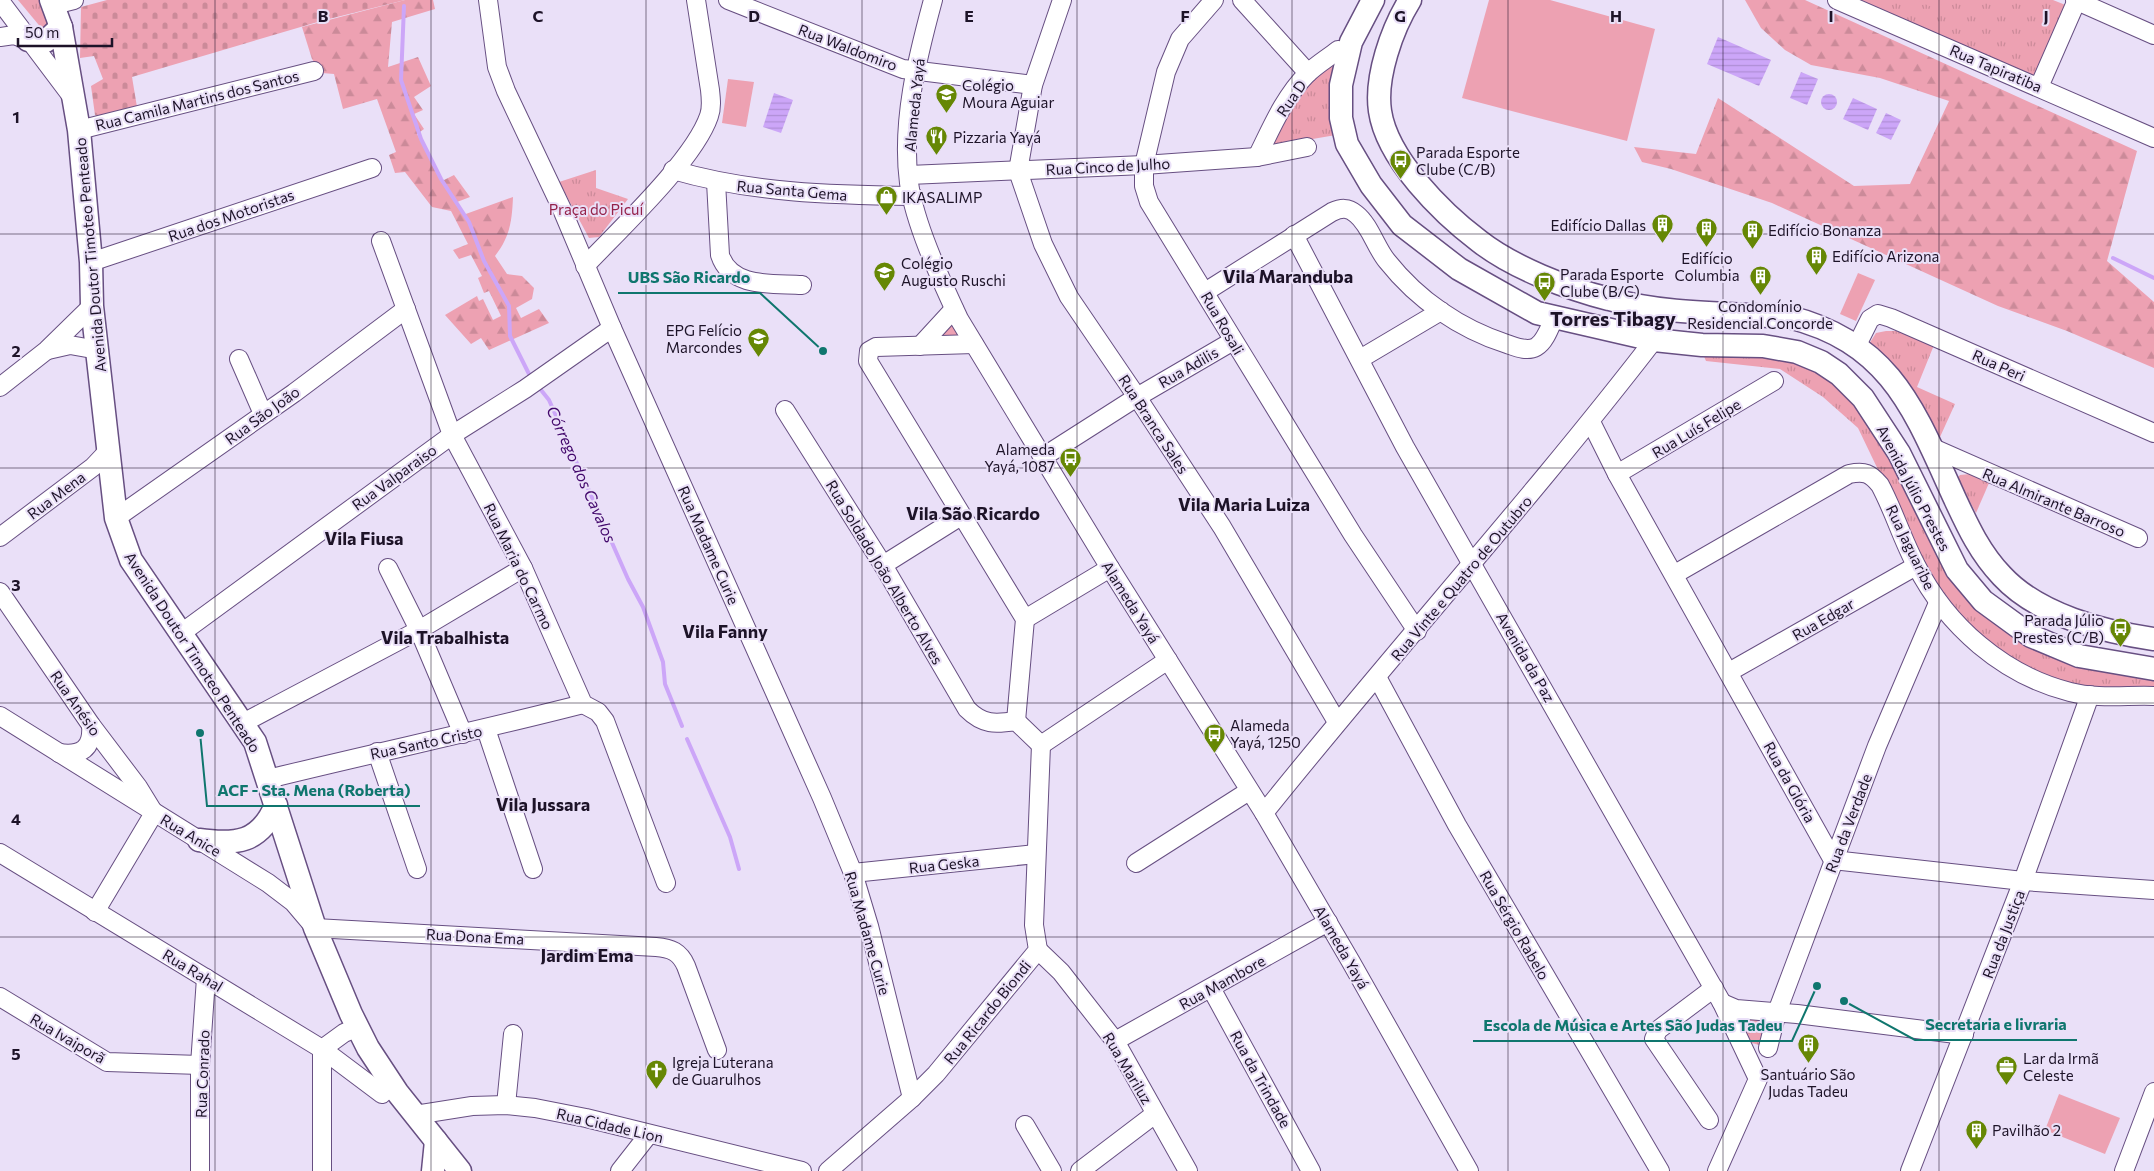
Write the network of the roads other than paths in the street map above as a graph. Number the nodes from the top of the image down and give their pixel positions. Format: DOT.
graph roads {
  1 [pos="488,0"];
  2 [pos="696,0"];
  3 [pos="728,0"];
  4 [pos="933,0"];
  5 [pos="1062,0"];
  6 [pos="1214,0"];
  7 [pos="1242,0"];
  8 [pos="1373,0"];
  9 [pos="1410,0"];
  10 [pos="1837,0"];
  11 [pos="2076,0"];
  12 [pos="0,1"];
  13 [pos="60,2"];
  14 [pos="60,27"];
  15 [pos="2154,35"];
  16 [pos="0,37"];
  17 [pos="28,40"];
  18 [pos="1338,50"];
  19 [pos="314,70"];
  20 [pos="914,70"];
  21 [pos="1308,73"];
  22 [pos="1033,85"];
  23 [pos="2039,87"];
  24 [pos="73,98"];
  25 [pos="79,130"];
  26 [pos="2154,138"];
  27 [pos="1307,147"];
  28 [pos="1257,157"];
  29 [pos="1144,165"];
  30 [pos="372,168"];
  31 [pos="673,170"];
  32 [pos="1018,171"];
  33 [pos="909,175"];
  34 [pos="716,182"];
  35 [pos="913,196"];
  36 [pos="1294,235"];
  37 [pos="380,241"];
  38 [pos="91,262"];
  39 [pos="585,266"];
  40 [pos="802,285"];
  41 [pos="1205,292"];
  42 [pos="92,306"];
  43 [pos="1648,308"];
  44 [pos="406,309"];
  45 [pos="954,309"];
  46 [pos="1676,310"];
  47 [pos="1441,311"];
  48 [pos="1554,318"];
  49 [pos="612,328"];
  50 [pos="1654,340"];
  51 [pos="1233,341"];
  52 [pos="974,344"];
  53 [pos="1857,345"];
  54 [pos="920,346"];
  55 [pos="47,350"];
  56 [pos="98,350"];
  57 [pos="239,359"];
  58 [pos="1360,359"];
  59 [pos="1774,381"];
  60 [pos="0,386"];
  61 [pos="1137,397"];
  62 [pos="785,410"];
  63 [pos="263,414"];
  64 [pos="1591,422"];
  65 [pos="2154,433"];
  66 [pos="452,435"];
  67 [pos="1933,448"];
  68 [pos="109,450"];
  69 [pos="1043,457"];
  70 [pos="1971,466"];
  71 [pos="1617,474"];
  72 [pos="1950,486"];
  73 [pos="960,516"];
  74 [pos="116,518"];
  75 [pos="0,537"];
  76 [pos="2138,538"];
  77 [pos="1474,564"];
  78 [pos="883,565"];
  79 [pos="1916,566"];
  80 [pos="388,568"];
  81 [pos="523,568"];
  82 [pos="1110,568"];
  83 [pos="1675,574"];
  84 [pos="0,592"];
  85 [pos="1938,603"];
  86 [pos="1025,619"];
  87 [pos="419,630"];
  88 [pos="1417,630"];
  89 [pos="180,634"];
  90 [pos="2154,639"];
  91 [pos="1168,660"];
  92 [pos="2154,670"];
  93 [pos="1729,672"];
  94 [pos="1377,677"];
  95 [pos="2090,695"];
  96 [pos="2154,696"];
  97 [pos="583,704"];
  98 [pos="0,716"];
  99 [pos="1016,721"];
  100 [pos="1337,722"];
  101 [pos="243,724"];
  102 [pos="90,725"];
  103 [pos="486,729"];
  104 [pos="464,734"];
  105 [pos="1041,745"];
  106 [pos="377,752"];
  107 [pos="59,753"];
  108 [pos="268,779"];
  109 [pos="1249,791"];
  110 [pos="276,805"];
  111 [pos="1264,812"];
  112 [pos="154,813"];
  113 [pos="199,840"];
  114 [pos="0,853"];
  115 [pos="1036,854"];
  116 [pos="1834,860"];
  117 [pos="1136,864"];
  118 [pos="417,869"];
  119 [pos="533,869"];
  120 [pos="852,873"];
  121 [pos="2023,881"];
  122 [pos="666,883"];
  123 [pos="2154,890"];
  124 [pos="95,912"];
  125 [pos="1328,922"];
  126 [pos="315,928"];
  127 [pos="1038,950"];
  128 [pos="206,978"];
  129 [pos="1211,988"];
  130 [pos="1718,995"];
  131 [pos="0,997"];
  132 [pos="1777,1012"];
  133 [pos="351,1024"];
  134 [pos="512,1034"];
  135 [pos="1964,1036"];
  136 [pos="1115,1041"];
  137 [pos="1768,1048"];
  138 [pos="322,1049"];
  139 [pos="717,1050"];
  140 [pos="200,1065"];
  141 [pos="2154,1092"];
  142 [pos="382,1094"];
  143 [pos="912,1098"];
  144 [pos="506,1105"];
  145 [pos="1156,1114"];
  146 [pos="415,1115"];
  147 [pos="1709,1120"];
  148 [pos="1025,1125"];
  149 [pos="649,1134"];
  150 [pos="436,1141"];
  151 [pos="200,1171"];
  152 [pos="322,1171"];
  153 [pos="433,1171"];
  154 [pos="460,1171"];
  155 [pos="620,1171"];
  156 [pos="802,1171"];
  157 [pos="828,1171"];
  158 [pos="1052,1171"];
  159 [pos="1080,1171"];
  160 [pos="1188,1171"];
  161 [pos="1311,1171"];
  162 [pos="1468,1171"];
  163 [pos="1660,1171"];
  164 [pos="1717,1171"];
  165 [pos="1910,1171"];
  166 [pos="2124,1171"];
  1 -- 39 [label="street, Rua Madame Curie"];
  2 -- 31 [label="street"];
  3 -- 20 [label="street, Rua Waldomiro"];
  4 -- 20 [label="street, Alameda Yayá"];
  5 -- 22 [label="street"];
  6 -- 29 [label="street, Rua Rosali"];
  7 -- 21 [label="street"];
  8 -- 48 [label="main road, Avenida Júlio Prestes"];
  9 -- 43 [label="main road, Avenida Júlio Prestes"];
  10 -- 23 [label="street, Rua Tapiratiba"];
  11 -- 15 [label="street"];
  11 -- 23 [label="street"];
  12 -- 17 [label="street"];
  13 -- 14 [label="main road, Avenida Doutor Timoteo Penteado"];
  14 -- 17 [label="main road"];
  14 -- 24 [label="main road, Avenida Doutor Timoteo Penteado"];
  16 -- 17 [label="street"];
  17 -- 24 [label="street"];
  18 -- 21 [label="street, Rua D"];
  19 -- 25 [label="street, Rua Camila Martins dos Santos"];
  20 -- 22 [label="street, Rua Waldomiro"];
  20 -- 33 [label="street, Alameda Yayá"];
  21 -- 28 [label="street, Rua D"];
  22 -- 32 [label="street"];
  23 -- 26 [label="street, Rua Tapiratiba"];
  24 -- 25 [label="main road, Avenida Doutor Timoteo Penteado"];
  25 -- 38 [label="main road, Avenida Doutor Timoteo Penteado"];
  27 -- 28 [label="street, Rua Cinco de Julho"];
  28 -- 29 [label="street, Rua Cinco de Julho"];
  29 -- 32 [label="street, Rua Cinco de Julho"];
  29 -- 41 [label="street, Rua Rosali"];
  30 -- 38 [label="street, Rua dos Motoristas"];
  31 -- 34 [label="street, Rua Santa Gema"];
  31 -- 39 [label="street"];
  32 -- 33 [label="street, Rua Cinco de Julho"];
  32 -- 61 [label="street, Rua Branca Sales"];
  33 -- 35 [label="street, Alameda Yayá"];
  34 -- 35 [label="street, Rua Santa Gema"];
  34 -- 40 [label="street"];
  35 -- 45 [label="street, Alameda Yayá"];
  36 -- 41 [label="street"];
  36 -- 47 [label="street"];
  36 -- 58 [label="street, Avenida da Paz"];
  37 -- 44 [label="street, Rua Maria do Carmo"];
  38 -- 42 [label="main road, Avenida Doutor Timoteo Penteado"];
  39 -- 49 [label="street, Rua Madame Curie"];
  41 -- 51 [label="street, Rua Rosali"];
  42 -- 55 [label="street"];
  42 -- 56 [label="main road, Avenida Doutor Timoteo Penteado"];
  43 -- 46 [label="main road, Avenida Júlio Prestes"];
  43 -- 50 [label="main road"];
  44 -- 63 [label="street, Rua São João"];
  44 -- 66 [label="street, Rua Maria do Carmo"];
  45 -- 52 [label="street, Alameda Yayá"];
  45 -- 54 [label="street"];
  46 -- 50 [label="main road"];
  46 -- 53 [label="main road, Avenida Júlio Prestes"];
  47 -- 48 [label="street"];
  47 -- 58 [label="street"];
  48 -- 50 [label="main road, Avenida Júlio Prestes"];
  49 -- 66 [label="street, Rua Valparaiso"];
  49 -- 120 [label="street, Rua Madame Curie"];
  50 -- 64 [label="street, Rua Vinte e Quatro de Outubro"];
  50 -- 92 [label="main road, Avenida Júlio Prestes"];
  51 -- 61 [label="street, Rua Adilis"];
  51 -- 88 [label="street, Rua Rosali"];
  52 -- 54 [label="street"];
  52 -- 69 [label="street, Alameda Yayá"];
  53 -- 65 [label="street, Rua Peri"];
  53 -- 67 [label="main road, Avenida Júlio Prestes"];
  54 -- 73 [label="street"];
  55 -- 56 [label="street"];
  55 -- 60 [label="street"];
  56 -- 68 [label="main road, Avenida Doutor Timoteo Penteado"];
  57 -- 63 [label="street"];
  58 -- 77 [label="street, Avenida da Paz"];
  59 -- 71 [label="street, Rua Luís Felipe"];
  61 -- 69 [label="street, Rua Adilis"];
  61 -- 100 [label="street, Rua Branca Sales"];
  62 -- 78 [label="street, Rua Soldado João Alberto Alves"];
  63 -- 74 [label="street, Rua São João"];
  64 -- 71 [label="street, Rua da Glória"];
  64 -- 77 [label="street, Rua Vinte e Quatro de Outubro"];
  66 -- 81 [label="street, Rua Maria do Carmo"];
  66 -- 89 [label="street, Rua Valparaiso"];
  67 -- 70 [label="street, Rua Almirante Barroso"];
  67 -- 72 [label="main road, Avenida Júlio Prestes"];
  68 -- 74 [label="main road, Avenida Doutor Timoteo Penteado"];
  68 -- 75 [label="street, Rua Mena"];
  69 -- 82 [label="street, Alameda Yayá"];
  70 -- 72 [label="street, Rua Almirante Barroso"];
  70 -- 76 [label="street, Rua Almirante Barroso"];
  71 -- 83 [label="street, Rua da Glória"];
  72 -- 90 [label="main road, Avenida Júlio Prestes"];
  73 -- 78 [label="street"];
  73 -- 86 [label="street"];
  74 -- 89 [label="main road, Avenida Doutor Timoteo Penteado"];
  77 -- 88 [label="street, Rua Vinte e Quatro de Outubro"];
  77 -- 130 [label="street, Avenida da Paz"];
  78 -- 99 [label="street, Rua Soldado João Alberto Alves"];
  79 -- 83 [label="street, Rua Jaguaribe"];
  79 -- 85 [label="street, Rua Jaguaribe"];
  79 -- 93 [label="street, Rua Edgar"];
  80 -- 87 [label="street"];
  81 -- 87 [label="street"];
  81 -- 97 [label="street, Rua Maria do Carmo"];
  82 -- 86 [label="street"];
  82 -- 91 [label="street, Alameda Yayá"];
  83 -- 93 [label="street, Rua da Glória"];
  84 -- 102 [label="street, Rua Anésio"];
  85 -- 95 [label="street, Rua Jaguaribe"];
  85 -- 116 [label="street, Rua da Verdade"];
  86 -- 99 [label="street"];
  87 -- 101 [label="street"];
  87 -- 104 [label="street"];
  88 -- 94 [label="street, Rua Vinte e Quatro de Outubro"];
  89 -- 101 [label="main road, Avenida Doutor Timoteo Penteado"];
  91 -- 105 [label="street"];
  91 -- 109 [label="street, Alameda Yayá"];
  93 -- 116 [label="street, Rua da Glória"];
  94 -- 100 [label="street, Rua Vinte e Quatro de Outubro"];
  94 -- 163 [label="street, Rua Sérgio Rabelo"];
  95 -- 96 [label="street, Rua Jaguaribe"];
  95 -- 121 [label="street, Rua da Justiça"];
  97 -- 103 [label="street, Rua Santo Cristo"];
  97 -- 122 [label="street"];
  98 -- 107 [label="street, Rua Anice"];
  99 -- 105 [label="street"];
  100 -- 111 [label="street, Rua Vinte e Quatro de Outubro"];
  101 -- 108 [label="main road, Avenida Doutor Timoteo Penteado"];
  102 -- 107 [label="street"];
  102 -- 112 [label="street, Rua Anésio"];
  103 -- 104 [label="street, Rua Santo Cristo"];
  103 -- 119 [label="street"];
  104 -- 106 [label="street, Rua Santo Cristo"];
  105 -- 115 [label="street, Rua Ricardo Biondi"];
  106 -- 108 [label="street, Rua Santo Cristo"];
  106 -- 118 [label="street"];
  107 -- 112 [label="street, Rua Anice"];
  108 -- 110 [label="main road, Avenida Doutor Timoteo Penteado"];
  109 -- 111 [label="street, Alameda Yayá"];
  109 -- 117 [label="street"];
  110 -- 113 [label="main road"];
  110 -- 126 [label="main road, Avenida Doutor Timoteo Penteado"];
  111 -- 125 [label="street, Alameda Yayá"];
  112 -- 113 [label="street, Rua Anice"];
  112 -- 124 [label="street"];
  113 -- 126 [label="street, Rua Anice"];
  114 -- 124 [label="street, Rua Rahal"];
  115 -- 120 [label="street, Rua Geska"];
  115 -- 127 [label="street, Rua Ricardo Biondi"];
  116 -- 121 [label="street"];
  116 -- 132 [label="street, Rua da Verdade"];
  120 -- 143 [label="street, Rua Madame Curie"];
  121 -- 123 [label="street"];
  121 -- 135 [label="street, Rua da Justiça"];
  124 -- 128 [label="street, Rua Rahal"];
  125 -- 129 [label="street, Rua Mambore"];
  125 -- 162 [label="street, Alameda Yayá"];
  126 -- 133 [label="main road, Avenida Doutor Timoteo Penteado"];
  126 -- 139 [label="street, Rua Dona Ema"];
  127 -- 136 [label="street, Rua Mariluz"];
  127 -- 143 [label="street, Rua Ricardo Biondi"];
  128 -- 138 [label="street, Rua Rahal"];
  128 -- 140 [label="street, Rua Conrado"];
  129 -- 136 [label="street, Rua Mambore"];
  129 -- 161 [label="street, Rua da Trindade"];
  130 -- 132 [label="street"];
  130 -- 147 [label="street"];
  130 -- 164 [label="street, Avenida da Paz"];
  131 -- 140 [label="street, Rua Ivaiporã"];
  132 -- 135 [label="street"];
  132 -- 137 [label="street, Rua da Verdade"];
  133 -- 138 [label="street"];
  133 -- 146 [label="main road, Avenida Doutor Timoteo Penteado"];
  134 -- 144 [label="street"];
  135 -- 165 [label="street, Rua da Justiça"];
  136 -- 145 [label="street, Rua Mariluz"];
  138 -- 142 [label="street, Rua Rahal"];
  138 -- 152 [label="street"];
  140 -- 151 [label="street, Rua Conrado"];
  141 -- 166 [label="street"];
  143 -- 157 [label="street, Rua Ricardo Biondi"];
  144 -- 146 [label="street, Rua Cidade Lion"];
  144 -- 149 [label="street, Rua Cidade Lion"];
  145 -- 159 [label="street"];
  145 -- 160 [label="street, Rua Mariluz"];
  146 -- 150 [label="main road, Avenida Doutor Timoteo Penteado"];
  148 -- 158 [label="street"];
  149 -- 155 [label="street"];
  149 -- 156 [label="street, Rua Cidade Lion"];
  150 -- 153 [label="main road"];
  150 -- 154 [label="main road, Avenida Doutor Timoteo Penteado"];
}
